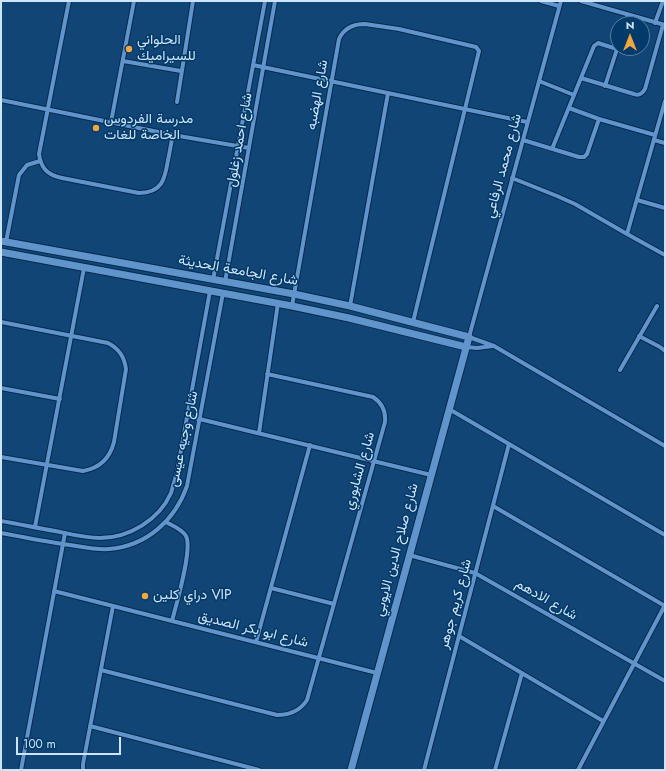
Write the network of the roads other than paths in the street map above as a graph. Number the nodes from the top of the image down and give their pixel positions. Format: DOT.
graph roads {
  1 [pos="68,1"];
  2 [pos="134,1"];
  3 [pos="193,1"];
  4 [pos="265,1"];
  5 [pos="275,1"];
  6 [pos="540,1"];
  7 [pos="561,1"];
  8 [pos="581,1"];
  9 [pos="663,1"];
  10 [pos="559,6"];
  11 [pos="628,15"];
  12 [pos="655,23"];
  13 [pos="664,25"];
  14 [pos="610,46"];
  15 [pos="615,56"];
  16 [pos="123,61"];
  17 [pos="253,65"];
  18 [pos="264,67"];
  19 [pos="181,71"];
  20 [pos="581,78"];
  21 [pos="331,81"];
  22 [pos="539,81"];
  23 [pos="605,86"];
  24 [pos="388,93"];
  25 [pos="574,95"];
  26 [pos="1,100"];
  27 [pos="665,101"];
  28 [pos="177,102"];
  29 [pos="569,108"];
  30 [pos="465,109"];
  31 [pos="47,110"];
  32 [pos="599,119"];
  33 [pos="111,122"];
  34 [pos="527,122"];
  35 [pos="173,135"];
  36 [pos="654,137"];
  37 [pos="523,140"];
  38 [pos="665,143"];
  39 [pos="238,145"];
  40 [pos="249,148"];
  41 [pos="552,149"];
  42 [pos="40,161"];
  43 [pos="512,178"];
  44 [pos="637,200"];
  45 [pos="665,208"];
  46 [pos="627,234"];
  47 [pos="3,241"];
  48 [pos="52,250"];
  49 [pos="1,252"];
  50 [pos="665,255"];
  51 [pos="49,261"];
  52 [pos="84,268"];
  53 [pos="213,280"];
  54 [pos="225,282"];
  55 [pos="210,291"];
  56 [pos="223,293"];
  57 [pos="294,294"];
  58 [pos="278,303"];
  59 [pos="292,306"];
  60 [pos="350,306"];
  61 [pos="657,306"];
  62 [pos="1,322"];
  63 [pos="413,322"];
  64 [pos="72,336"];
  65 [pos="639,336"];
  66 [pos="469,337"];
  67 [pos="494,346"];
  68 [pos="466,347"];
  69 [pos="665,351"];
  70 [pos="620,370"];
  71 [pos="267,374"];
  72 [pos="1,388"];
  73 [pos="60,399"];
  74 [pos="449,409"];
  75 [pos="187,416"];
  76 [pos="200,419"];
  77 [pos="258,433"];
  78 [pos="509,444"];
  79 [pos="310,445"];
  80 [pos="665,446"];
  81 [pos="1,457"];
  82 [pos="374,461"];
  83 [pos="47,465"];
  84 [pos="431,475"];
  85 [pos="493,506"];
  86 [pos="1,521"];
  87 [pos="166,522"];
  88 [pos="35,527"];
  89 [pos="1,533"];
  90 [pos="65,533"];
  91 [pos="665,535"];
  92 [pos="63,544"];
  93 [pos="409,555"];
  94 [pos="476,573"];
  95 [pos="271,588"];
  96 [pos="54,591"];
  97 [pos="334,604"];
  98 [pos="665,605"];
  99 [pos="113,606"];
  100 [pos="172,621"];
  101 [pos="459,636"];
  102 [pos="256,642"];
  103 [pos="319,658"];
  104 [pos="634,663"];
  105 [pos="101,670"];
  106 [pos="377,673"];
  107 [pos="522,673"];
  108 [pos="665,681"];
  109 [pos="603,722"];
  110 [pos="90,726"];
  111 [pos="22,770"];
  112 [pos="83,770"];
  113 [pos="259,770"];
  114 [pos="351,770"];
  115 [pos="426,770"];
  116 [pos="495,770"];
  117 [pos="578,770"];
  1 -- 31 [label="street"];
  2 -- 16 [label="street"];
  3 -- 19 [label="street"];
  4 -- 17 [label="street, شارع احمد زغلول"];
  5 -- 18 [label="street, شارع احمد زغلول"];
  6 -- 10 [label="street"];
  7 -- 10 [label="street, شارع محمد الرفاعي"];
  8 -- 11 [label="street"];
  9 -- 12 [label="street"];
  10 -- 22 [label="street, شارع محمد الرفاعي"];
  11 -- 12 [label="street"];
  12 -- 13 [label="street"];
  13 -- 23 [label="street"];
  14 -- 20 [label="street"];
  15 -- 23 [label="street"];
  16 -- 19 [label="street"];
  16 -- 33 [label="street"];
  17 -- 18 [label="street"];
  17 -- 39 [label="street, شارع احمد زغلول"];
  18 -- 21 [label="street"];
  18 -- 40 [label="street, شارع احمد زغلول"];
  19 -- 28 [label="street"];
  20 -- 23 [label="street"];
  20 -- 25 [label="street"];
  21 -- 24 [label="street"];
  21 -- 30 [label="street, شارع الهضبه"];
  21 -- 57 [label="street, شارع الهضبه"];
  22 -- 25 [label="street"];
  22 -- 34 [label="street, شارع محمد الرفاعي"];
  24 -- 30 [label="street"];
  24 -- 60 [label="street"];
  25 -- 29 [label="street"];
  26 -- 31 [label="street"];
  27 -- 36 [label="street"];
  29 -- 32 [label="street"];
  29 -- 41 [label="street"];
  30 -- 34 [label="street"];
  30 -- 63 [label="street"];
  31 -- 33 [label="street"];
  31 -- 42 [label="street"];
  32 -- 36 [label="street"];
  32 -- 41 [label="street"];
  33 -- 35 [label="street"];
  34 -- 37 [label="street, شارع محمد الرفاعي"];
  35 -- 39 [label="street"];
  35 -- 42 [label="street"];
  36 -- 38 [label="street"];
  36 -- 44 [label="street"];
  37 -- 41 [label="street"];
  37 -- 43 [label="street, شارع محمد الرفاعي"];
  39 -- 40 [label="street"];
  39 -- 53 [label="street, شارع احمد زغلول"];
  40 -- 54 [label="street, شارع احمد زغلول"];
  42 -- 47 [label="street"];
  43 -- 46 [label="street"];
  43 -- 66 [label="street, شارع محمد الرفاعي"];
  44 -- 45 [label="street"];
  44 -- 46 [label="street"];
  46 -- 50 [label="street"];
  47 -- 48 [label="street, شارع الجامعة الحديثة"];
  48 -- 51 [label="street"];
  48 -- 53 [label="street, شارع الجامعة الحديثة"];
  49 -- 51 [label="street, شارع الجامعة الحديثة"];
  51 -- 52 [label="street, شارع الجامعة الحديثة"];
  52 -- 55 [label="street, شارع الجامعة الحديثة"];
  52 -- 64 [label="street"];
  53 -- 54 [label="street, شارع الجامعة الحديثة"];
  54 -- 57 [label="street, شارع الجامعة الحديثة"];
  55 -- 56 [label="street, شارع الجامعة الحديثة"];
  55 -- 75 [label="street, شارع وجيه عيسى"];
  56 -- 58 [label="street, شارع الجامعة الحديثة"];
  56 -- 76 [label="street, شارع وجيه عيسى"];
  57 -- 59 [label="street, شارع الهضبه"];
  57 -- 60 [label="street, شارع الجامعة الحديثة"];
  58 -- 59 [label="street, شارع الجامعة الحديثة"];
  58 -- 71 [label="street"];
  59 -- 68 [label="street, شارع الجامعة الحديثة"];
  60 -- 63 [label="street, شارع الجامعة الحديثة"];
  61 -- 65 [label="street"];
  62 -- 64 [label="street"];
  63 -- 66 [label="street, شارع الجامعة الحديثة"];
  64 -- 73 [label="street"];
  64 -- 83 [label="street"];
  65 -- 69 [label="street"];
  65 -- 70 [label="street"];
  66 -- 67 [label="street"];
  66 -- 68 [label="street, شارع صلاح الدين الايوبي"];
  67 -- 68 [label="street"];
  67 -- 80 [label="street"];
  68 -- 74 [label="street, شارع صلاح الدين الايوبي"];
  71 -- 77 [label="street"];
  71 -- 82 [label="street, شارع الشابوري"];
  72 -- 73 [label="street"];
  73 -- 83 [label="street"];
  74 -- 78 [label="street"];
  74 -- 84 [label="street, شارع صلاح الدين الايوبي"];
  75 -- 76 [label="street"];
  75 -- 90 [label="street, شارع وجيه عيسى"];
  76 -- 77 [label="street"];
  76 -- 87 [label="street, شارع وجيه عيسى"];
  77 -- 79 [label="street"];
  78 -- 85 [label="street, شارع كريم جوهر"];
  78 -- 91 [label="street"];
  79 -- 82 [label="street"];
  79 -- 95 [label="street"];
  81 -- 83 [label="street"];
  82 -- 84 [label="street"];
  82 -- 97 [label="street, شارع الشابوري"];
  83 -- 88 [label="street"];
  84 -- 93 [label="street, شارع صلاح الدين الايوبي"];
  85 -- 94 [label="street, شارع كريم جوهر"];
  85 -- 98 [label="street"];
  86 -- 88 [label="street, شارع وجيه عيسى"];
  87 -- 92 [label="street, شارع وجيه عيسى"];
  87 -- 100 [label="street"];
  88 -- 90 [label="street, شارع وجيه عيسى"];
  89 -- 92 [label="street, شارع وجيه عيسى"];
  90 -- 92 [label="street"];
  92 -- 96 [label="street"];
  93 -- 94 [label="street, شارع الادهم"];
  93 -- 106 [label="street, شارع صلاح الدين الايوبي"];
  94 -- 101 [label="street, شارع كريم جوهر"];
  94 -- 104 [label="street, شارع الادهم"];
  95 -- 97 [label="street"];
  95 -- 102 [label="street"];
  96 -- 99 [label="street, شارع ابو بكر الصديق"];
  96 -- 111 [label="street"];
  97 -- 103 [label="street, شارع الشابوري"];
  98 -- 104 [label="street"];
  99 -- 100 [label="street, شارع ابو بكر الصديق"];
  99 -- 105 [label="street"];
  100 -- 102 [label="street, شارع ابو بكر الصديق"];
  101 -- 107 [label="street"];
  101 -- 115 [label="street, شارع كريم جوهر"];
  102 -- 103 [label="street, شارع ابو بكر الصديق"];
  103 -- 105 [label="street, شارع الشابوري"];
  103 -- 106 [label="street, شارع ابو بكر الصديق"];
  104 -- 108 [label="street, شارع الادهم"];
  104 -- 109 [label="street"];
  105 -- 110 [label="street"];
  106 -- 114 [label="street, شارع صلاح الدين الايوبي"];
  107 -- 109 [label="street"];
  107 -- 116 [label="street"];
  109 -- 117 [label="street"];
  110 -- 112 [label="street"];
  110 -- 113 [label="street"];
}
